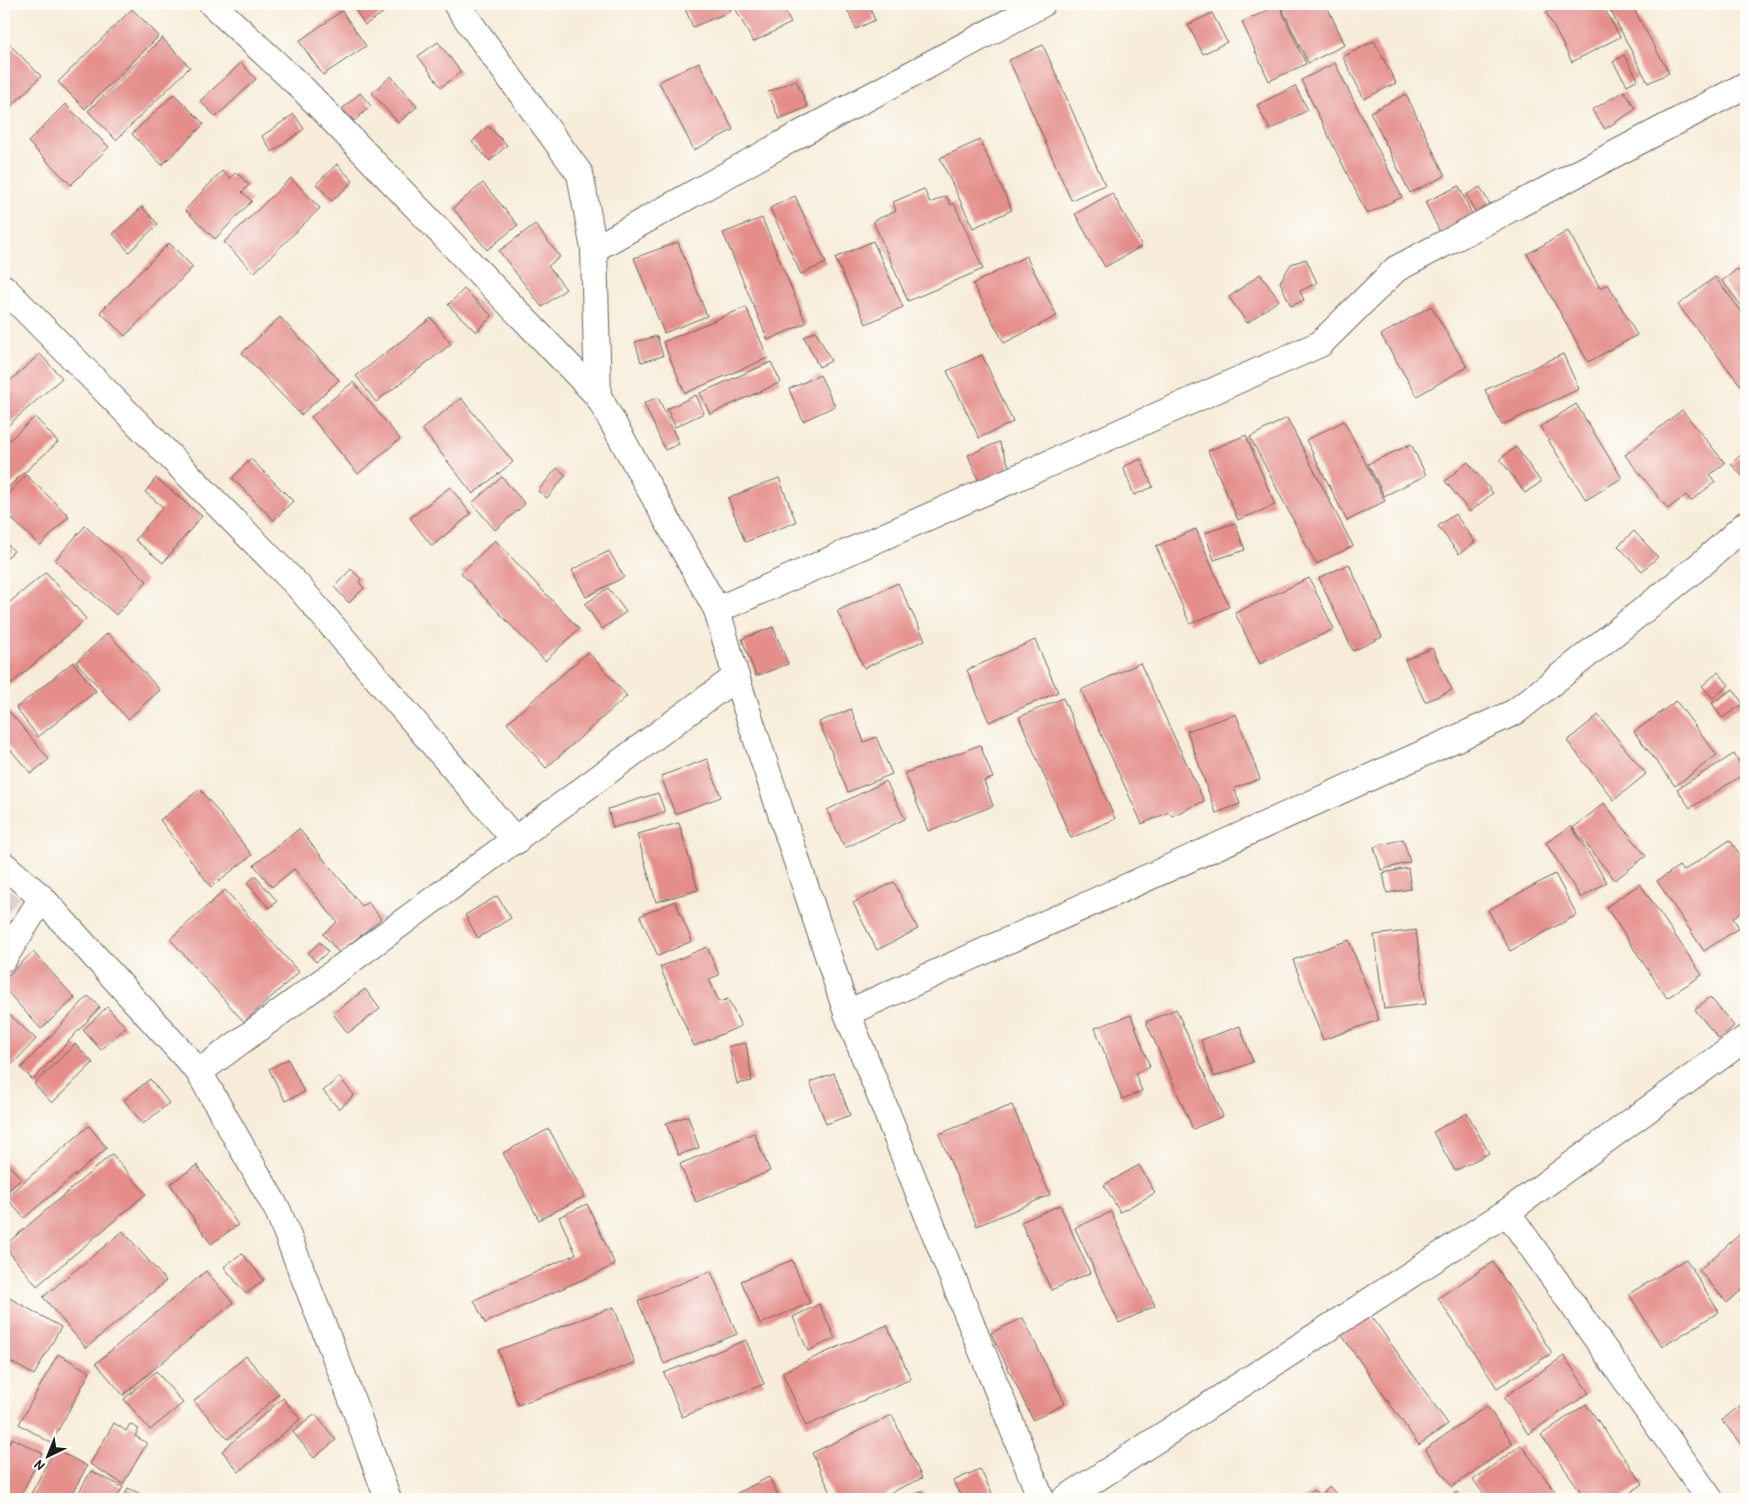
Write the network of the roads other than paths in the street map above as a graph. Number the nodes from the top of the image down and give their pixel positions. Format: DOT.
graph roads {
  1 [pos="212,4"];
  2 [pos="456,4"];
  3 [pos="1042,4"];
  4 [pos="1746,86"];
  5 [pos="594,249"];
  6 [pos="4,288"];
  7 [pos="598,396"];
  8 [pos="1746,524"];
  9 [pos="717,610"];
  10 [pos="736,678"];
  11 [pos="516,841"];
  12 [pos="4,865"];
  13 [pos="42,898"];
  14 [pos="4,958"];
  15 [pos="847,1013"];
  16 [pos="1746,1038"];
  17 [pos="199,1072"];
  18 [pos="1506,1212"];
  19 [pos="388,1499"];
  20 [pos="1041,1499"];
  21 [pos="1065,1499"];
  22 [pos="1710,1499"];
  1 -- 7 [label="street"];
  2 -- 5 [label="street"];
  3 -- 5 [label="street"];
  4 -- 9 [label="street"];
  5 -- 7 [label="street"];
  6 -- 11 [label="street"];
  7 -- 9 [label="street"];
  8 -- 15 [label="street"];
  9 -- 10 [label="street"];
  10 -- 11 [label="street"];
  10 -- 15 [label="street"];
  11 -- 17 [label="street"];
  12 -- 13 [label="street"];
  13 -- 14 [label="street"];
  13 -- 17 [label="street"];
  15 -- 20 [label="street"];
  16 -- 18 [label="street"];
  17 -- 19 [label="street"];
  18 -- 21 [label="street"];
  18 -- 22 [label="street"];
}
